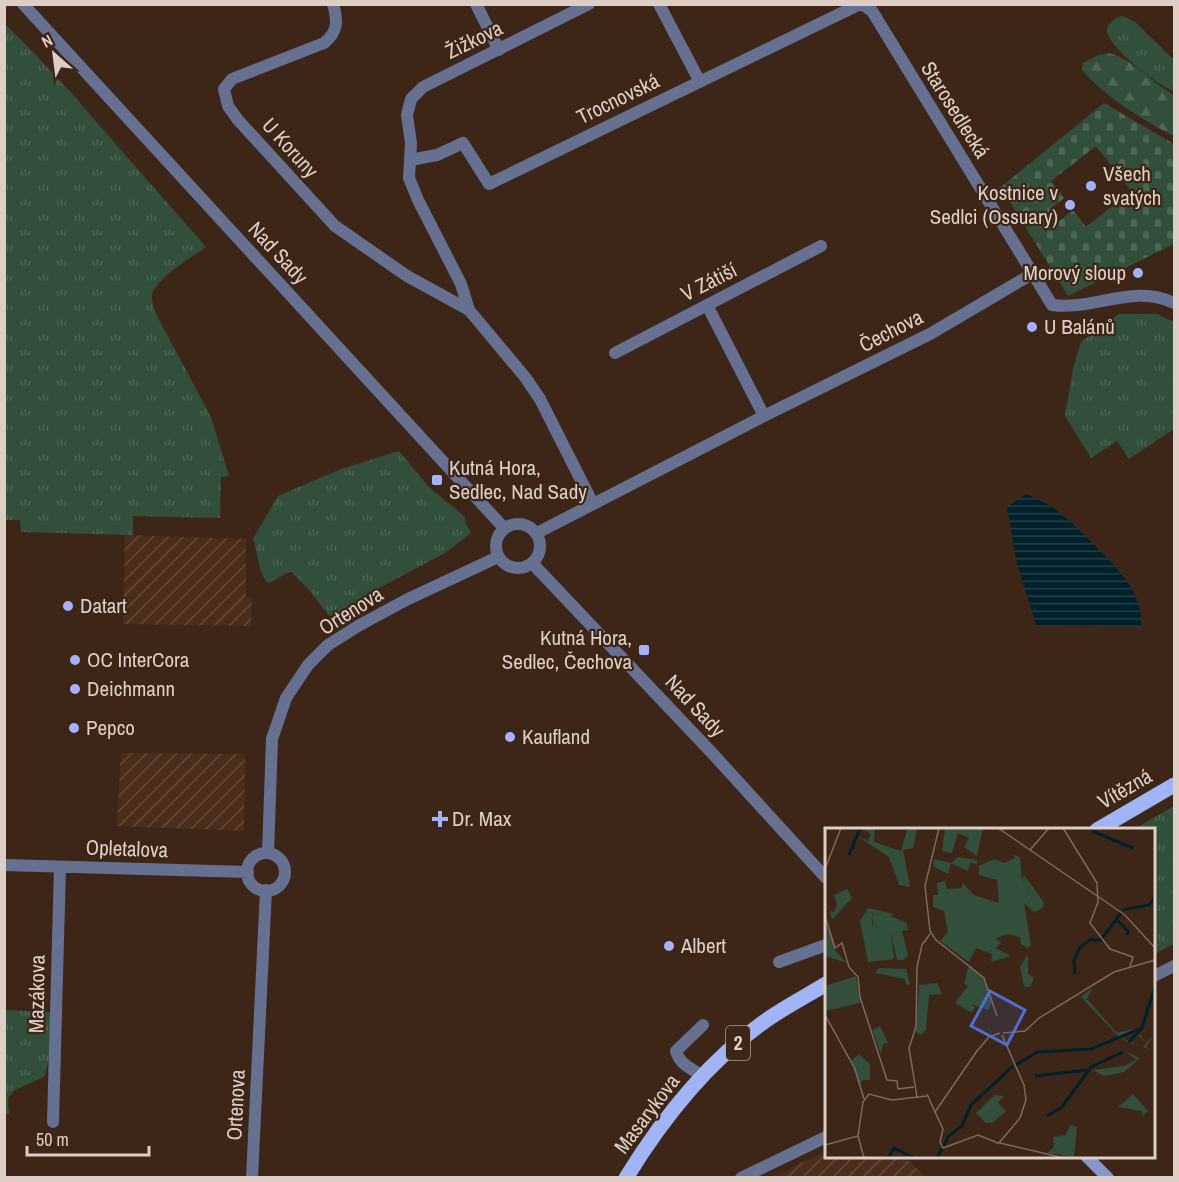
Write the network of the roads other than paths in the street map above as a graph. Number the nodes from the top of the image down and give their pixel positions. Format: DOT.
graph roads {
  1 [pos="23,4"];
  2 [pos="333,4"];
  3 [pos="476,4"];
  4 [pos="590,4"];
  5 [pos="659,4"];
  6 [pos="858,4"];
  7 [pos="499,50"];
  8 [pos="700,81"];
  9 [pos="411,99"];
  10 [pos="410,160"];
  11 [pos="821,246"];
  12 [pos="1032,274"];
  13 [pos="1174,303"];
  14 [pos="707,305"];
  15 [pos="469,310"];
  16 [pos="615,353"];
  17 [pos="764,416"];
  18 [pos="593,504"];
  19 [pos="504,528"];
  20 [pos="537,533"];
  21 [pos="498,557"];
  22 [pos="532,563"];
  23 [pos="1174,785"];
  24 [pos="1100,828"];
  25 [pos="268,853"];
  26 [pos="4,865"];
  27 [pos="60,867"];
  28 [pos="248,872"];
  29 [pos="825,877"];
  30 [pos="266,890"];
  31 [pos="825,945"];
  32 [pos="779,962"];
  33 [pos="1174,966"];
  34 [pos="1155,976"];
  35 [pos="825,985"];
  36 [pos="703,1025"];
  37 [pos="702,1077"];
  38 [pos="53,1122"];
  39 [pos="825,1137"];
  40 [pos="1088,1158"];
  41 [pos="252,1178"];
  42 [pos="626,1178"];
  43 [pos="741,1178"];
  44 [pos="1108,1178"];
  1 -- 19 [label="street, Nad Sady"];
  2 -- 15 [label="street, U Koruny"];
  3 -- 7 [label="street"];
  4 -- 7 [label="street, Žižkova"];
  5 -- 8 [label="street"];
  6 -- 8 [label="street, Trocnovská"];
  6 -- 12 [label="street, Starosedlecká"];
  7 -- 9 [label="street, Žižkova"];
  8 -- 10 [label="street, Trocnovská"];
  9 -- 10 [label="street, U Koruny"];
  10 -- 15 [label="street, U Koruny"];
  11 -- 14 [label="street, V Zátiší"];
  12 -- 13 [label="street, Starosedlecká"];
  12 -- 17 [label="street, Čechova"];
  14 -- 16 [label="street, V Zátiší"];
  14 -- 17 [label="street"];
  15 -- 18 [label="street, U Koruny"];
  17 -- 18 [label="street, Čechova"];
  18 -- 20 [label="street, Čechova"];
  19 -- 20 [label="street"];
  19 -- 21 [label="street"];
  20 -- 22 [label="street"];
  21 -- 22 [label="street"];
  21 -- 25 [label="street, Ortenova"];
  22 -- 29 [label="street, Nad Sady"];
  23 -- 24 [label="main road, Vítězná"];
  25 -- 28 [label="street"];
  25 -- 30 [label="street"];
  26 -- 27 [label="street, Opletalova"];
  27 -- 28 [label="street, Opletalova"];
  27 -- 38 [label="street, Mazákova"];
  28 -- 30 [label="street"];
  30 -- 41 [label="street, Ortenova"];
  31 -- 32 [label="street"];
  33 -- 34 [label="street"];
  35 -- 37 [label="main road, Masarykova / 2"];
  36 -- 37 [label="street, Masarykova"];
  37 -- 42 [label="main road, Masarykova / 2"];
  39 -- 43 [label="street"];
  40 -- 44 [label="main road"];
}
